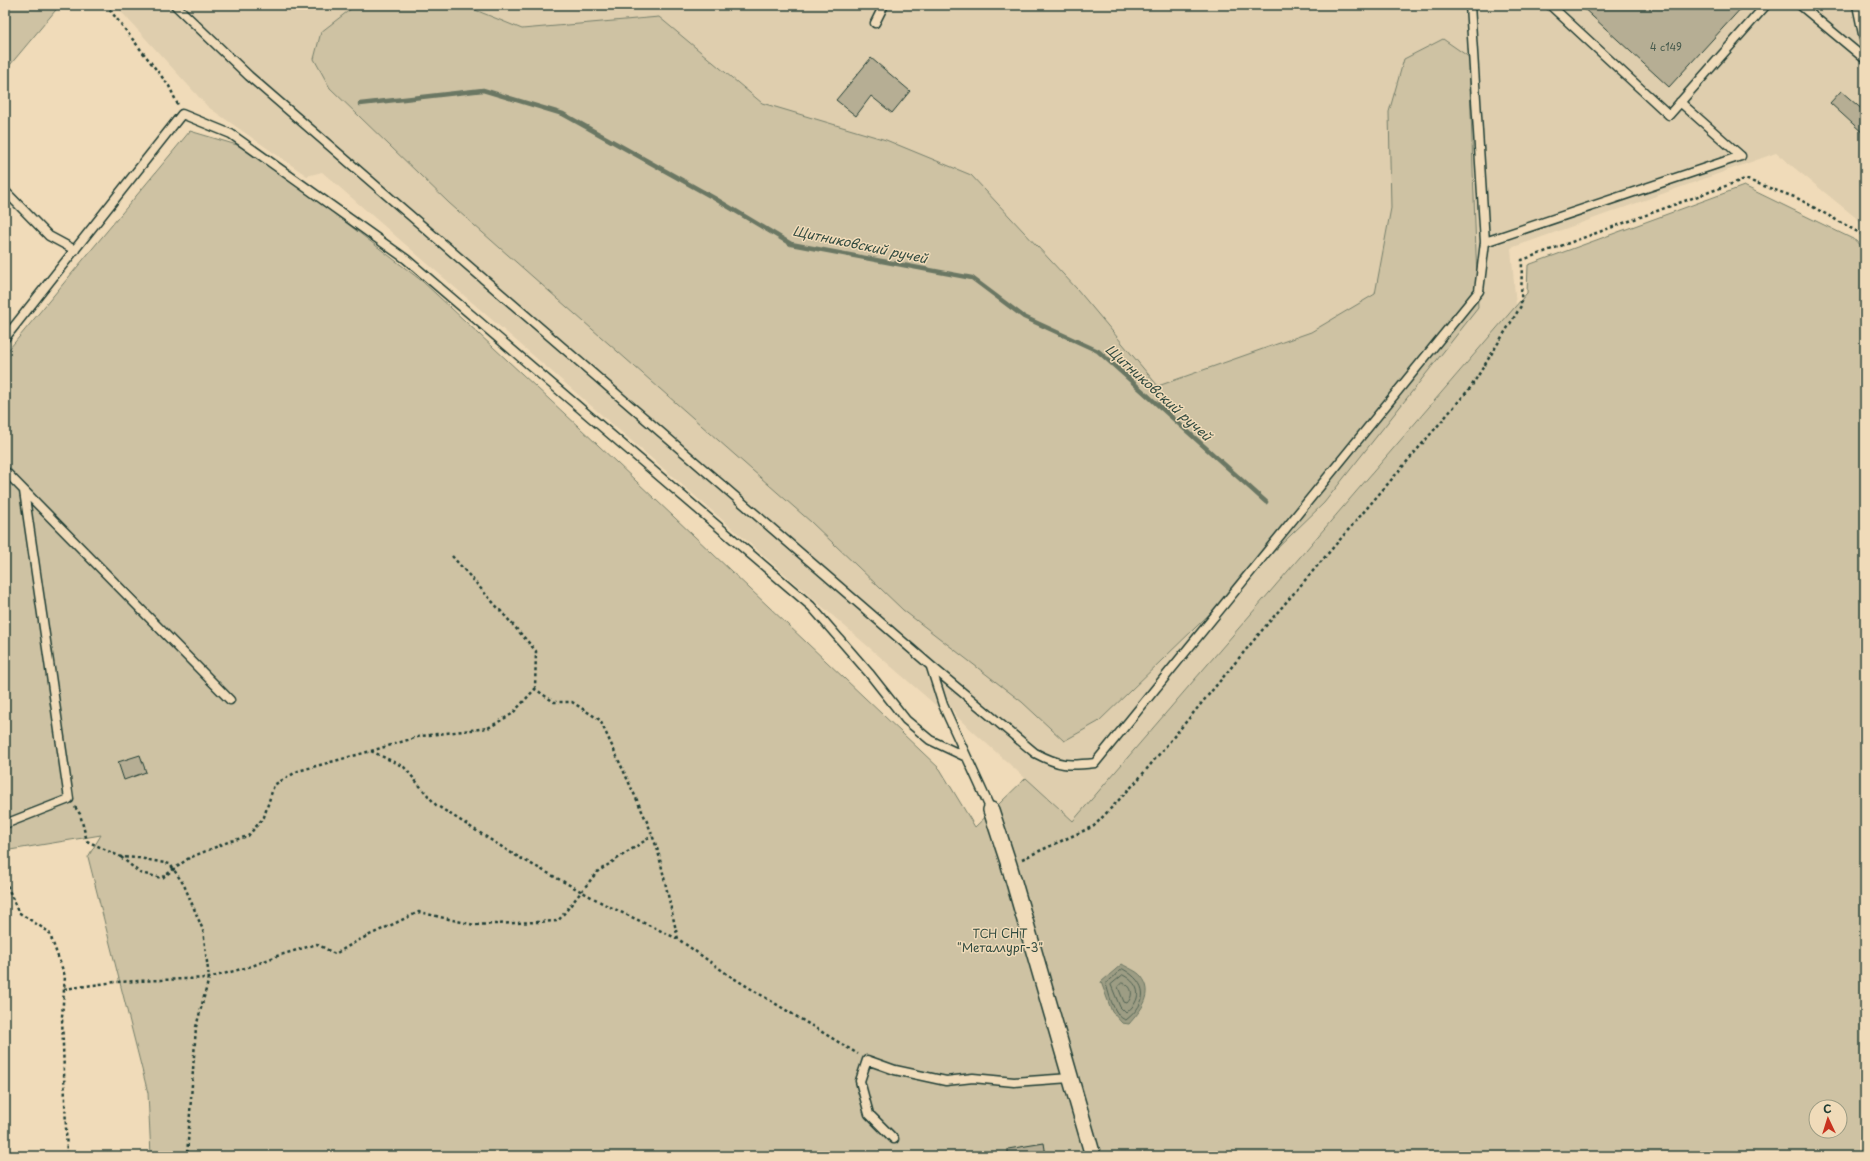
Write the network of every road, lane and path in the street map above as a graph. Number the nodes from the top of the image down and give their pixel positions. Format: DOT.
graph roads {
  1 [pos="106,5"];
  2 [pos="175,5"];
  3 [pos="884,5"];
  4 [pos="1470,5"];
  5 [pos="1550,5"];
  6 [pos="1766,5"];
  7 [pos="1800,5"];
  8 [pos="1857,5"];
  9 [pos="875,23"];
  10 [pos="1865,44"];
  11 [pos="1865,59"];
  12 [pos="1680,102"];
  13 [pos="182,114"];
  14 [pos="5,191"];
  15 [pos="1865,236"];
  16 [pos="1485,242"];
  17 [pos="75,250"];
  18 [pos="5,338"];
  19 [pos="5,471"];
  20 [pos="24,492"];
  21 [pos="452,556"];
  22 [pos="931,666"];
  23 [pos="535,689"];
  24 [pos="230,700"];
  25 [pos="371,751"];
  26 [pos="966,758"];
  27 [pos="69,799"];
  28 [pos="991,810"];
  29 [pos="5,824"];
  30 [pos="652,836"];
  31 [pos="121,857"];
  32 [pos="1009,865"];
  33 [pos="174,869"];
  34 [pos="5,880"];
  35 [pos="581,892"];
  36 [pos="678,939"];
  37 [pos="209,978"];
  38 [pos="64,988"];
  39 [pos="867,1060"];
  40 [pos="1070,1078"];
  41 [pos="894,1139"];
  42 [pos="67,1156"];
  43 [pos="187,1156"];
  44 [pos="1093,1156"];
  1 -- 13 [label="path"];
  2 -- 22 [label="lane"];
  3 -- 9 [label="lane"];
  4 -- 16 [label="lane"];
  5 -- 12 [label="lane"];
  6 -- 12 [label="lane"];
  7 -- 11 [label="lane"];
  8 -- 10 [label="lane"];
  12 -- 16 [label="lane"];
  13 -- 17 [label="lane"];
  13 -- 26 [label="lane"];
  14 -- 17 [label="lane"];
  15 -- 32 [label="path"];
  16 -- 22 [label="lane"];
  17 -- 18 [label="lane"];
  19 -- 20 [label="lane"];
  20 -- 24 [label="lane"];
  20 -- 27 [label="lane"];
  21 -- 23 [label="path"];
  22 -- 26 [label="lane"];
  23 -- 25 [label="path"];
  23 -- 30 [label="path"];
  25 -- 33 [label="path"];
  25 -- 35 [label="path"];
  26 -- 28 [label="lane"];
  27 -- 29 [label="lane"];
  27 -- 31 [label="path"];
  28 -- 32 [label="street"];
  30 -- 35 [label="path"];
  30 -- 36 [label="path"];
  31 -- 33 [label="path"];
  31 -- 33 [label="path"];
  32 -- 40 [label="street"];
  33 -- 37 [label="path"];
  34 -- 38 [label="path"];
  35 -- 36 [label="path"];
  35 -- 37 [label="path"];
  36 -- 39 [label="path"];
  37 -- 38 [label="path"];
  37 -- 43 [label="path"];
  38 -- 42 [label="path"];
  39 -- 40 [label="lane"];
  39 -- 41 [label="lane"];
  40 -- 44 [label="street"];
}
